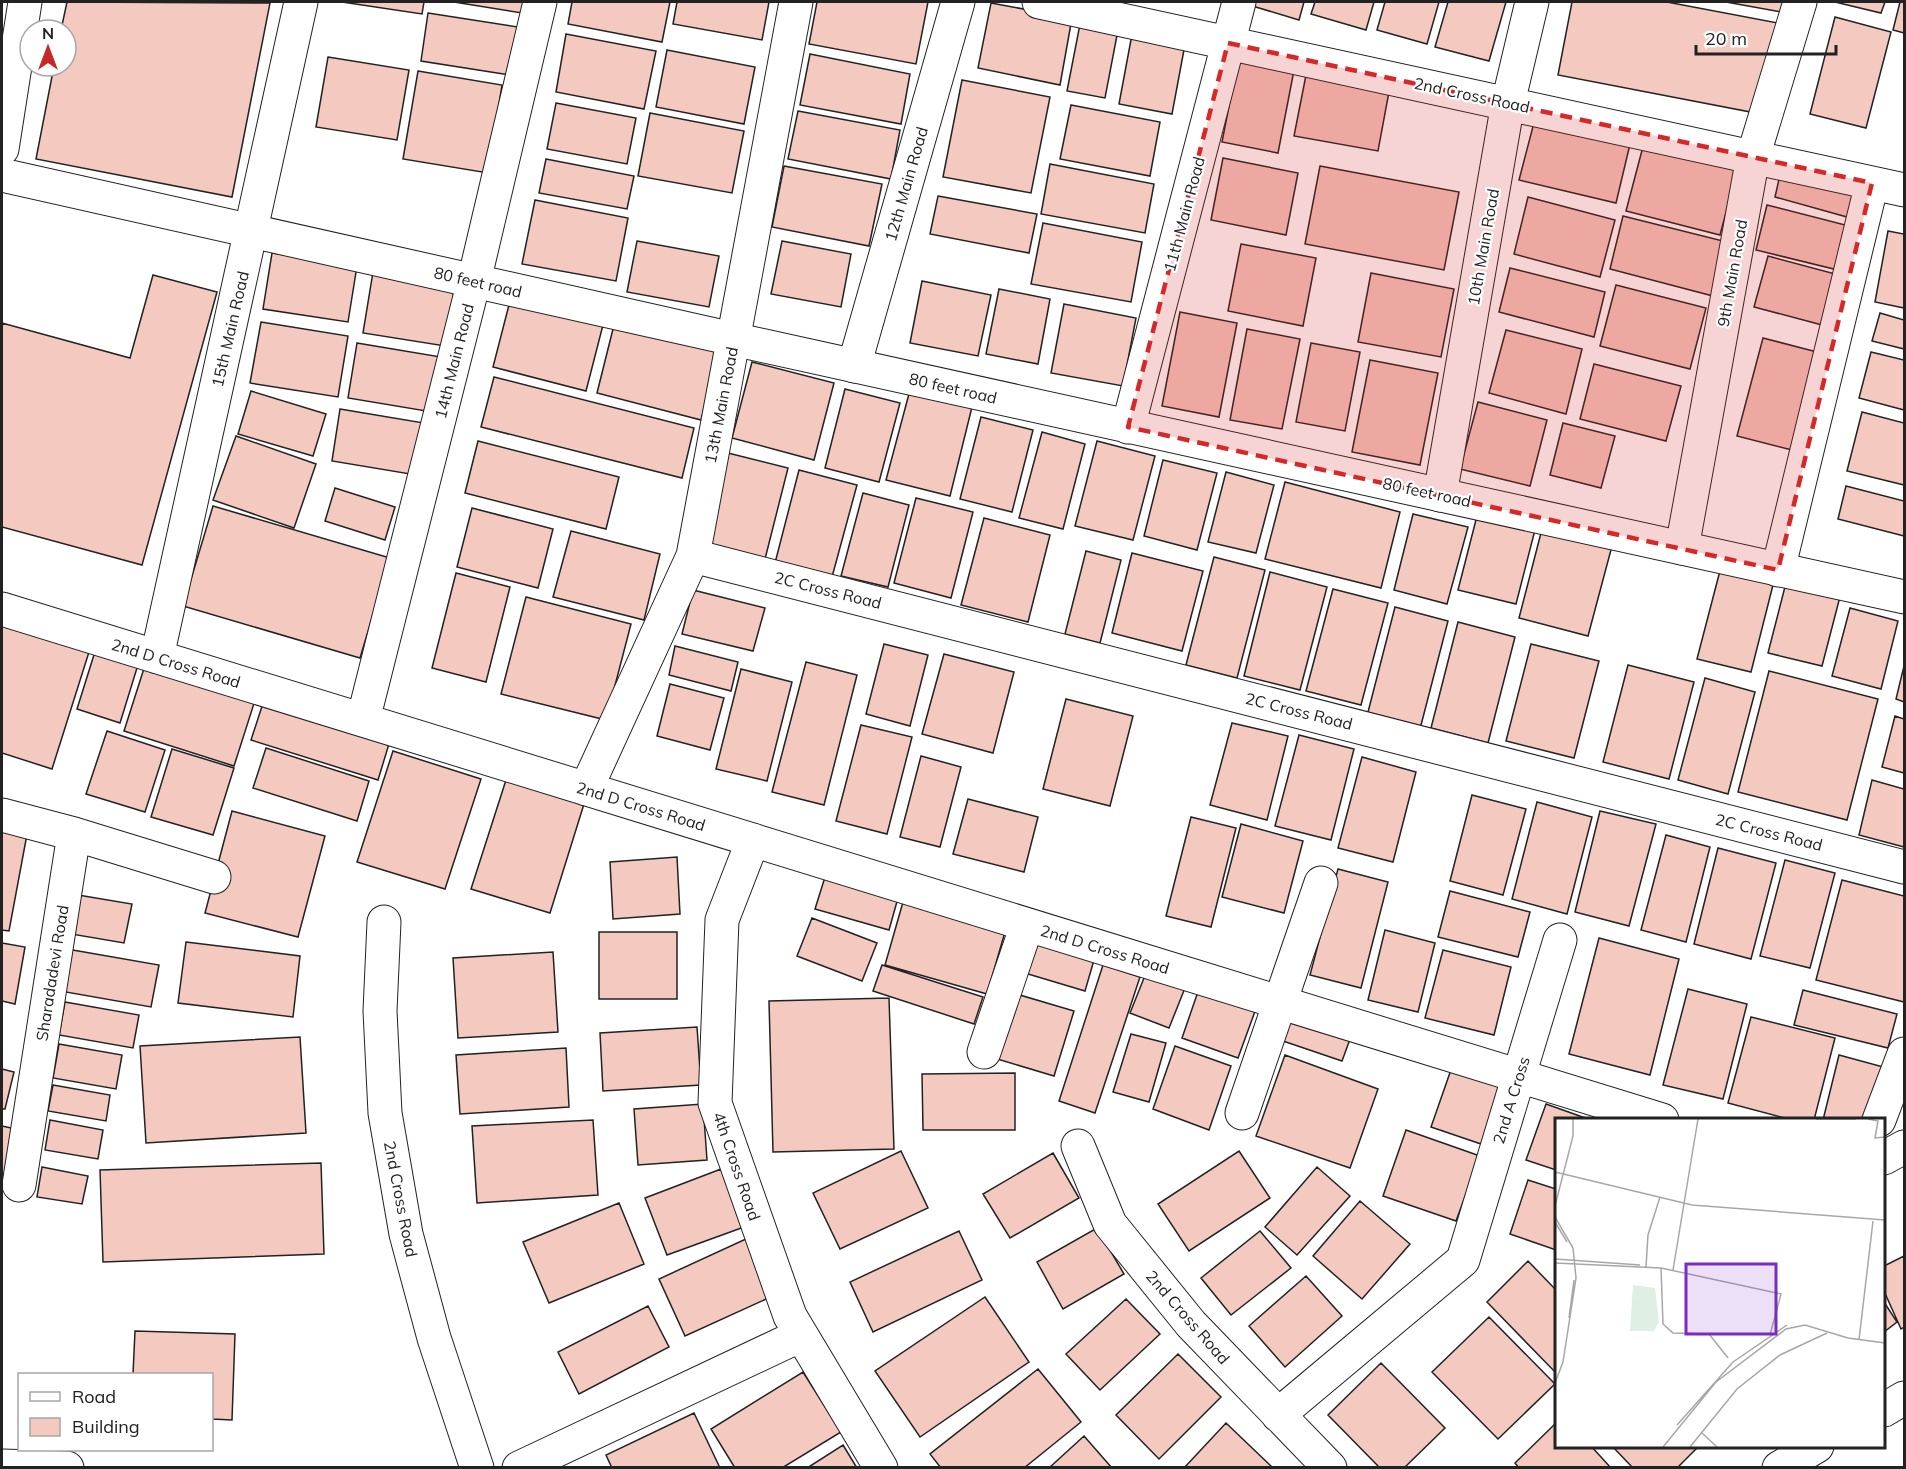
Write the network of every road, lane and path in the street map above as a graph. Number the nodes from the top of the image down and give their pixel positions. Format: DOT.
graph roads {
  1 [pos="25,2"];
  2 [pos="301,2"];
  3 [pos="540,2"];
  4 [pos="796,2"];
  5 [pos="958,2"];
  6 [pos="1039,2"];
  7 [pos="1239,2"];
  8 [pos="1532,2"];
  9 [pos="1800,2"];
  10 [pos="1228,43"];
  11 [pos="1508,103"];
  12 [pos="2,148"];
  13 [pos="1754,157"];
  14 [pos="2,175"];
  15 [pos="1872,183"];
  16 [pos="1905,190"];
  17 [pos="252,231"];
  18 [pos="474,282"];
  19 [pos="733,339"];
  20 [pos="854,366"];
  21 [pos="1128,427"];
  22 [pos="1440,495"];
  23 [pos="1682,548"];
  24 [pos="693,556"];
  25 [pos="1778,570"];
  26 [pos="1905,597"];
  27 [pos="2,609"];
  28 [pos="157,657"];
  29 [pos="363,720"];
  30 [pos="586,789"];
  31 [pos="2,815"];
  32 [pos="74,834"];
  33 [pos="753,840"];
  34 [pos="1905,867"];
  35 [pos="214,877"];
  36 [pos="1321,883"];
  37 [pos="384,922"];
  38 [pos="1027,925"];
  39 [pos="1560,940"];
  40 [pos="1280,1002"];
  41 [pos="984,1052"];
  42 [pos="1905,1054"];
  43 [pos="1519,1076"];
  44 [pos="1242,1113"];
  45 [pos="1659,1118"];
  46 [pos="1880,1118"];
  47 [pos="1078,1146"];
  48 [pos="1905,1147"];
  49 [pos="1885,1157"];
  50 [pos="19,1185"];
  51 [pos="801,1335"];
  52 [pos="1905,1398"];
  53 [pos="1885,1409"];
  54 [pos="1278,1415"];
  55 [pos="1770,1448"];
  56 [pos="1813,1448"];
  57 [pos="2,1466"];
  58 [pos="67,1467"];
  59 [pos="477,1467"];
  60 [pos="519,1467"];
  61 [pos="881,1467"];
  62 [pos="1330,1467"];
  63 [pos="1774,1467"];
  64 [pos="1779,1467"];
  1 -- 12 [label="street"];
  2 -- 17 [label="street, 15th Main Road"];
  3 -- 18 [label="street, 14th Main Road"];
  4 -- 19 [label="street, 13th Main Road"];
  5 -- 20 [label="street, 12th Main Road"];
  6 -- 10 [label="street, 2nd Cross Road"];
  7 -- 10 [label="street, 11th Main Road"];
  8 -- 11 [label="street, 10th Main Road"];
  9 -- 13 [label="street, 9th Main Road"];
  10 -- 11 [label="street, 2nd Cross Road"];
  10 -- 21 [label="street, 11th Main Road"];
  11 -- 13 [label="street, 2nd Cross Road"];
  11 -- 22 [label="street, 10th Main Road"];
  13 -- 15 [label="street, 2nd Cross Road"];
  13 -- 23 [label="street, 9th Main Road"];
  14 -- 17 [label="street, 80 feet road"];
  15 -- 16 [label="street, 2nd Cross Road"];
  15 -- 25 [label="street"];
  17 -- 18 [label="street, 80 feet road"];
  17 -- 28 [label="street, 15th Main Road"];
  18 -- 19 [label="street, 80 feet road"];
  18 -- 29 [label="street, 14th Main Road"];
  19 -- 20 [label="street, 80 feet road"];
  19 -- 24 [label="street, 13th Main Road"];
  20 -- 21 [label="street, 80 feet road"];
  21 -- 22 [label="street, 80 feet road"];
  22 -- 23 [label="street, 80 feet road"];
  23 -- 25 [label="street, 80 feet road"];
  24 -- 30 [label="street, 13th Main Road"];
  24 -- 34 [label="street, 2C Cross Road"];
  25 -- 26 [label="street, 80 feet road"];
  27 -- 28 [label="street, 2nd D Cross Road"];
  28 -- 29 [label="street, 2nd D Cross Road"];
  29 -- 30 [label="street, 2nd D Cross Road"];
  30 -- 33 [label="street, 2nd D Cross Road"];
  31 -- 32 [label="street"];
  32 -- 35 [label="street"];
  32 -- 50 [label="street, Sharadadevi Road"];
  33 -- 38 [label="street, 2nd D Cross Road"];
  33 -- 51 [label="street, 4th Cross Road"];
  36 -- 40 [label="street"];
  37 -- 59 [label="street, 2nd Cross Road"];
  38 -- 40 [label="street, 2nd D Cross Road"];
  38 -- 41 [label="street"];
  39 -- 43 [label="street, 2nd A Cross"];
  40 -- 43 [label="street, 2nd D Cross Road"];
  40 -- 44 [label="street"];
  42 -- 46 [label="street"];
  43 -- 45 [label="street, 2nd D Cross Road"];
  43 -- 54 [label="street, 2nd A Cross"];
  47 -- 54 [label="street, 2nd Cross Road"];
  48 -- 49 [label="street"];
  51 -- 60 [label="street"];
  51 -- 61 [label="street, 4th Cross Road"];
  52 -- 53 [label="street"];
  54 -- 62 [label="street, 2nd Cross Road"];
  55 -- 63 [label="street"];
  56 -- 64 [label="street"];
  57 -- 58 [label="street"];
}
